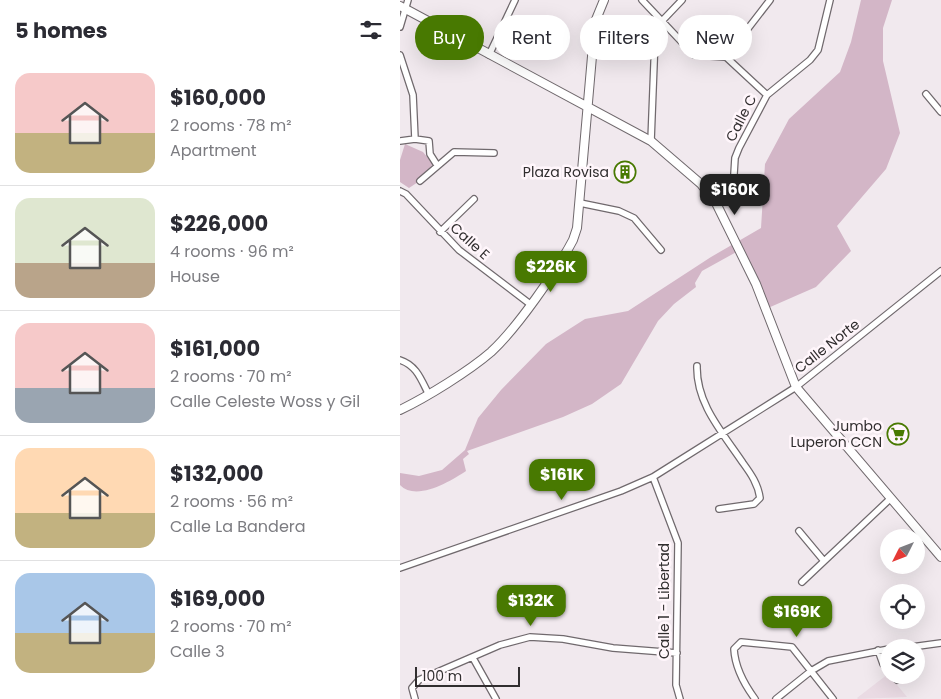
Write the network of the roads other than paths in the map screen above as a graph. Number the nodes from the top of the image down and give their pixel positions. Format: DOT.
graph roads {
  1 [pos="408,0"];
  2 [pos="515,0"];
  3 [pos="604,0"];
  4 [pos="642,0"];
  5 [pos="682,0"];
  6 [pos="770,0"];
  7 [pos="830,0"];
  8 [pos="402,7"];
  9 [pos="656,15"];
  10 [pos="668,15"];
  11 [pos="752,23"];
  12 [pos="400,27"];
  13 [pos="668,27"];
  14 [pos="678,38"];
  15 [pos="400,55"];
  16 [pos="489,55"];
  17 [pos="655,60"];
  18 [pos="729,60"];
  19 [pos="926,94"];
  20 [pos="767,95"];
  21 [pos="587,106"];
  22 [pos="941,112"];
  23 [pos="415,139"];
  24 [pos="400,141"];
  25 [pos="651,141"];
  26 [pos="494,153"];
  27 [pos="437,166"];
  28 [pos="420,181"];
  29 [pos="400,192"];
  30 [pos="474,199"];
  31 [pos="580,203"];
  32 [pos="716,203"];
  33 [pos="440,232"];
  34 [pos="661,250"];
  35 [pos="941,271"];
  36 [pos="530,304"];
  37 [pos="400,360"];
  38 [pos="697,366"];
  39 [pos="796,387"];
  40 [pos="428,393"];
  41 [pos="400,410"];
  42 [pos="723,432"];
  43 [pos="653,477"];
  44 [pos="891,498"];
  45 [pos="719,509"];
  46 [pos="799,531"];
  47 [pos="941,557"];
  48 [pos="824,561"];
  49 [pos="400,568"];
  50 [pos="802,582"];
  51 [pos="941,643"];
  52 [pos="925,645"];
  53 [pos="878,650"];
  54 [pos="677,653"];
  55 [pos="880,656"];
  56 [pos="473,658"];
  57 [pos="811,671"];
  58 [pos="415,699"];
  59 [pos="496,699"];
  60 [pos="680,699"];
  61 [pos="755,699"];
  62 [pos="776,699"];
  63 [pos="833,699"];
  1 -- 8 [label="street"];
  2 -- 16 [label="street"];
  3 -- 21 [label="street"];
  4 -- 9 [label="street"];
  5 -- 10 [label="street"];
  6 -- 11 [label="street"];
  7 -- 20 [label="street, Calle C"];
  8 -- 12 [label="street"];
  8 -- 16 [label="street"];
  13 -- 14 [label="street"];
  15 -- 23 [label="street"];
  16 -- 21 [label="street"];
  17 -- 25 [label="street"];
  18 -- 20 [label="street"];
  19 -- 22 [label="street"];
  20 -- 32 [label="street, Calle C"];
  21 -- 25 [label="street"];
  21 -- 31 [label="street"];
  23 -- 24 [label="street"];
  23 -- 27 [label="street"];
  25 -- 32 [label="street"];
  26 -- 27 [label="street"];
  27 -- 28 [label="street"];
  29 -- 33 [label="street, Calle E"];
  30 -- 33 [label="street"];
  31 -- 34 [label="street"];
  31 -- 36 [label="street"];
  32 -- 39 [label="street"];
  33 -- 36 [label="street, Calle E"];
  35 -- 39 [label="street, Calle Norte"];
  36 -- 40 [label="street"];
  37 -- 40 [label="street"];
  38 -- 42 [label="street"];
  39 -- 42 [label="street, Calle Norte"];
  39 -- 44 [label="street"];
  40 -- 41 [label="street"];
  42 -- 43 [label="street, Calle Norte"];
  42 -- 45 [label="street"];
  43 -- 49 [label="street, Calle Norte"];
  43 -- 54 [label="street, Calle 1 - Libertad"];
  44 -- 47 [label="street"];
  44 -- 48 [label="street"];
  46 -- 48 [label="street"];
  48 -- 50 [label="street"];
  51 -- 52 [label="street"];
  53 -- 55 [label="street"];
  53 -- 57 [label="street"];
  54 -- 56 [label="street"];
  54 -- 60 [label="street, Calle 1 - Libertad"];
  56 -- 58 [label="street"];
  56 -- 59 [label="street"];
  57 -- 61 [label="street"];
  57 -- 62 [label="street"];
  57 -- 63 [label="street"];
}
